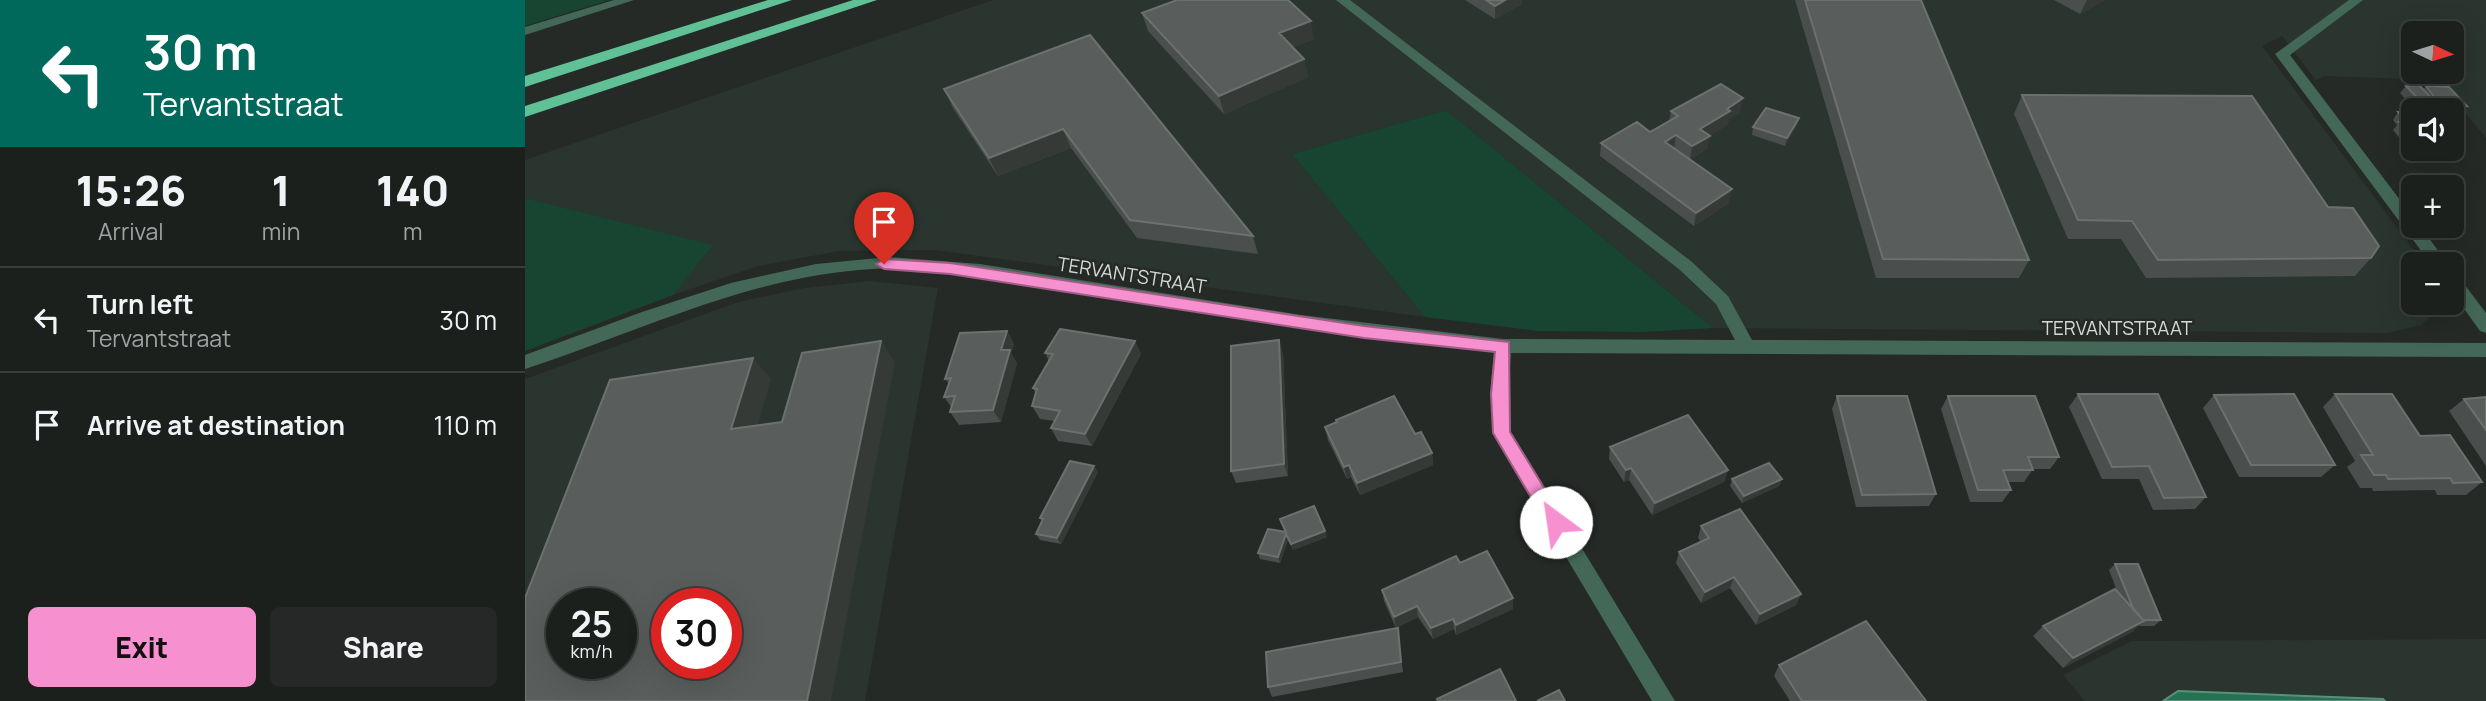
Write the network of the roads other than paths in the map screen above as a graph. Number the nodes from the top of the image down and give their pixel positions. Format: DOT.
graph roads {
  1 [pos="628,0"];
  2 [pos="784,0"];
  3 [pos="869,0"];
  4 [pos="1342,0"];
  5 [pos="2357,0"];
  6 [pos="525,31"];
  7 [pos="525,82"];
  8 [pos="525,112"];
  9 [pos="2431,252"];
  10 [pos="2464,296"];
  11 [pos="2486,326"];
  12 [pos="1503,346"];
  13 [pos="1748,347"];
  14 [pos="2486,350"];
  15 [pos="525,362"];
  16 [pos="1664,701"];
  1 -- 6 [label="street"];
  2 -- 7 [label="highway"];
  3 -- 8 [label="highway"];
  4 -- 13 [label="street"];
  5 -- 9 [label="street"];
  10 -- 11 [label="street"];
  12 -- 13 [label="street, TERVANTSTRAAT"];
  12 -- 15 [label="street, TERVANTSTRAAT"];
  12 -- 16 [label="street"];
  13 -- 14 [label="street, TERVANTSTRAAT"];
}
